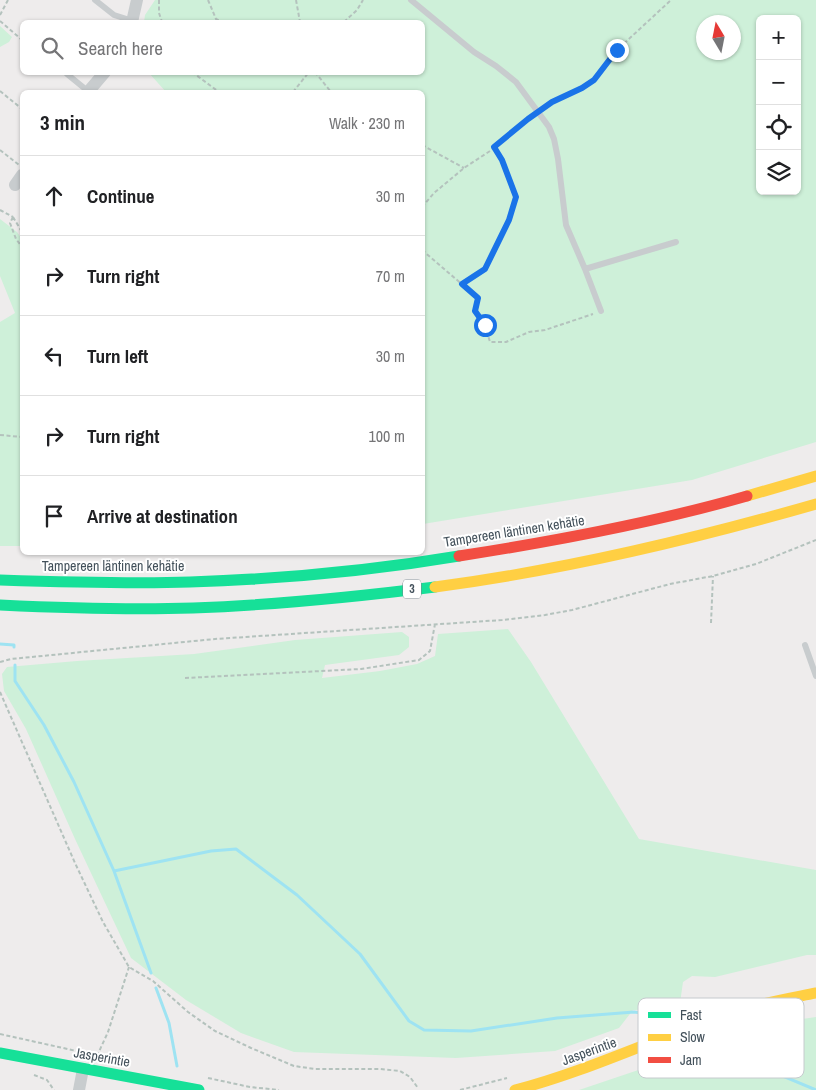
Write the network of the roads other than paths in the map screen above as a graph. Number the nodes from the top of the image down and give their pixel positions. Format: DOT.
graph roads {
  1 [pos="95,0"];
  2 [pos="137,0"];
  3 [pos="410,0"];
  4 [pos="127,20"];
  5 [pos="132,20"];
  6 [pos="68,75"];
  7 [pos="103,75"];
  8 [pos="87,90"];
  9 [pos="91,90"];
  10 [pos="676,242"];
  11 [pos="585,268"];
  12 [pos="600,311"];
  13 [pos="816,476"];
  14 [pos="816,504"];
  15 [pos="0,580"];
  16 [pos="0,605"];
  17 [pos="805,645"];
  18 [pos="816,676"];
  19 [pos="816,993"];
  20 [pos="790,998"];
  21 [pos="638,1049"];
  22 [pos="0,1053"];
  23 [pos="83,1069"];
  24 [pos="79,1090"];
  25 [pos="199,1090"];
  26 [pos="515,1090"];
  1 -- 4 [label="lane"];
  2 -- 5 [label="street"];
  3 -- 11 [label="lane"];
  6 -- 8 [label="lane"];
  7 -- 9 [label="street"];
  10 -- 11 [label="lane"];
  11 -- 12 [label="lane"];
  13 -- 15 [label="main road, Tampereen läntinen kehätie / 3"];
  14 -- 16 [label="main road, 3"];
  17 -- 18 [label="lane"];
  19 -- 20 [label="main road, Jasperintie"];
  21 -- 26 [label="main road, Jasperintie"];
  22 -- 23 [label="main road, Jasperintie"];
  23 -- 24 [label="street"];
  23 -- 25 [label="main road, Jasperintie"];
}
